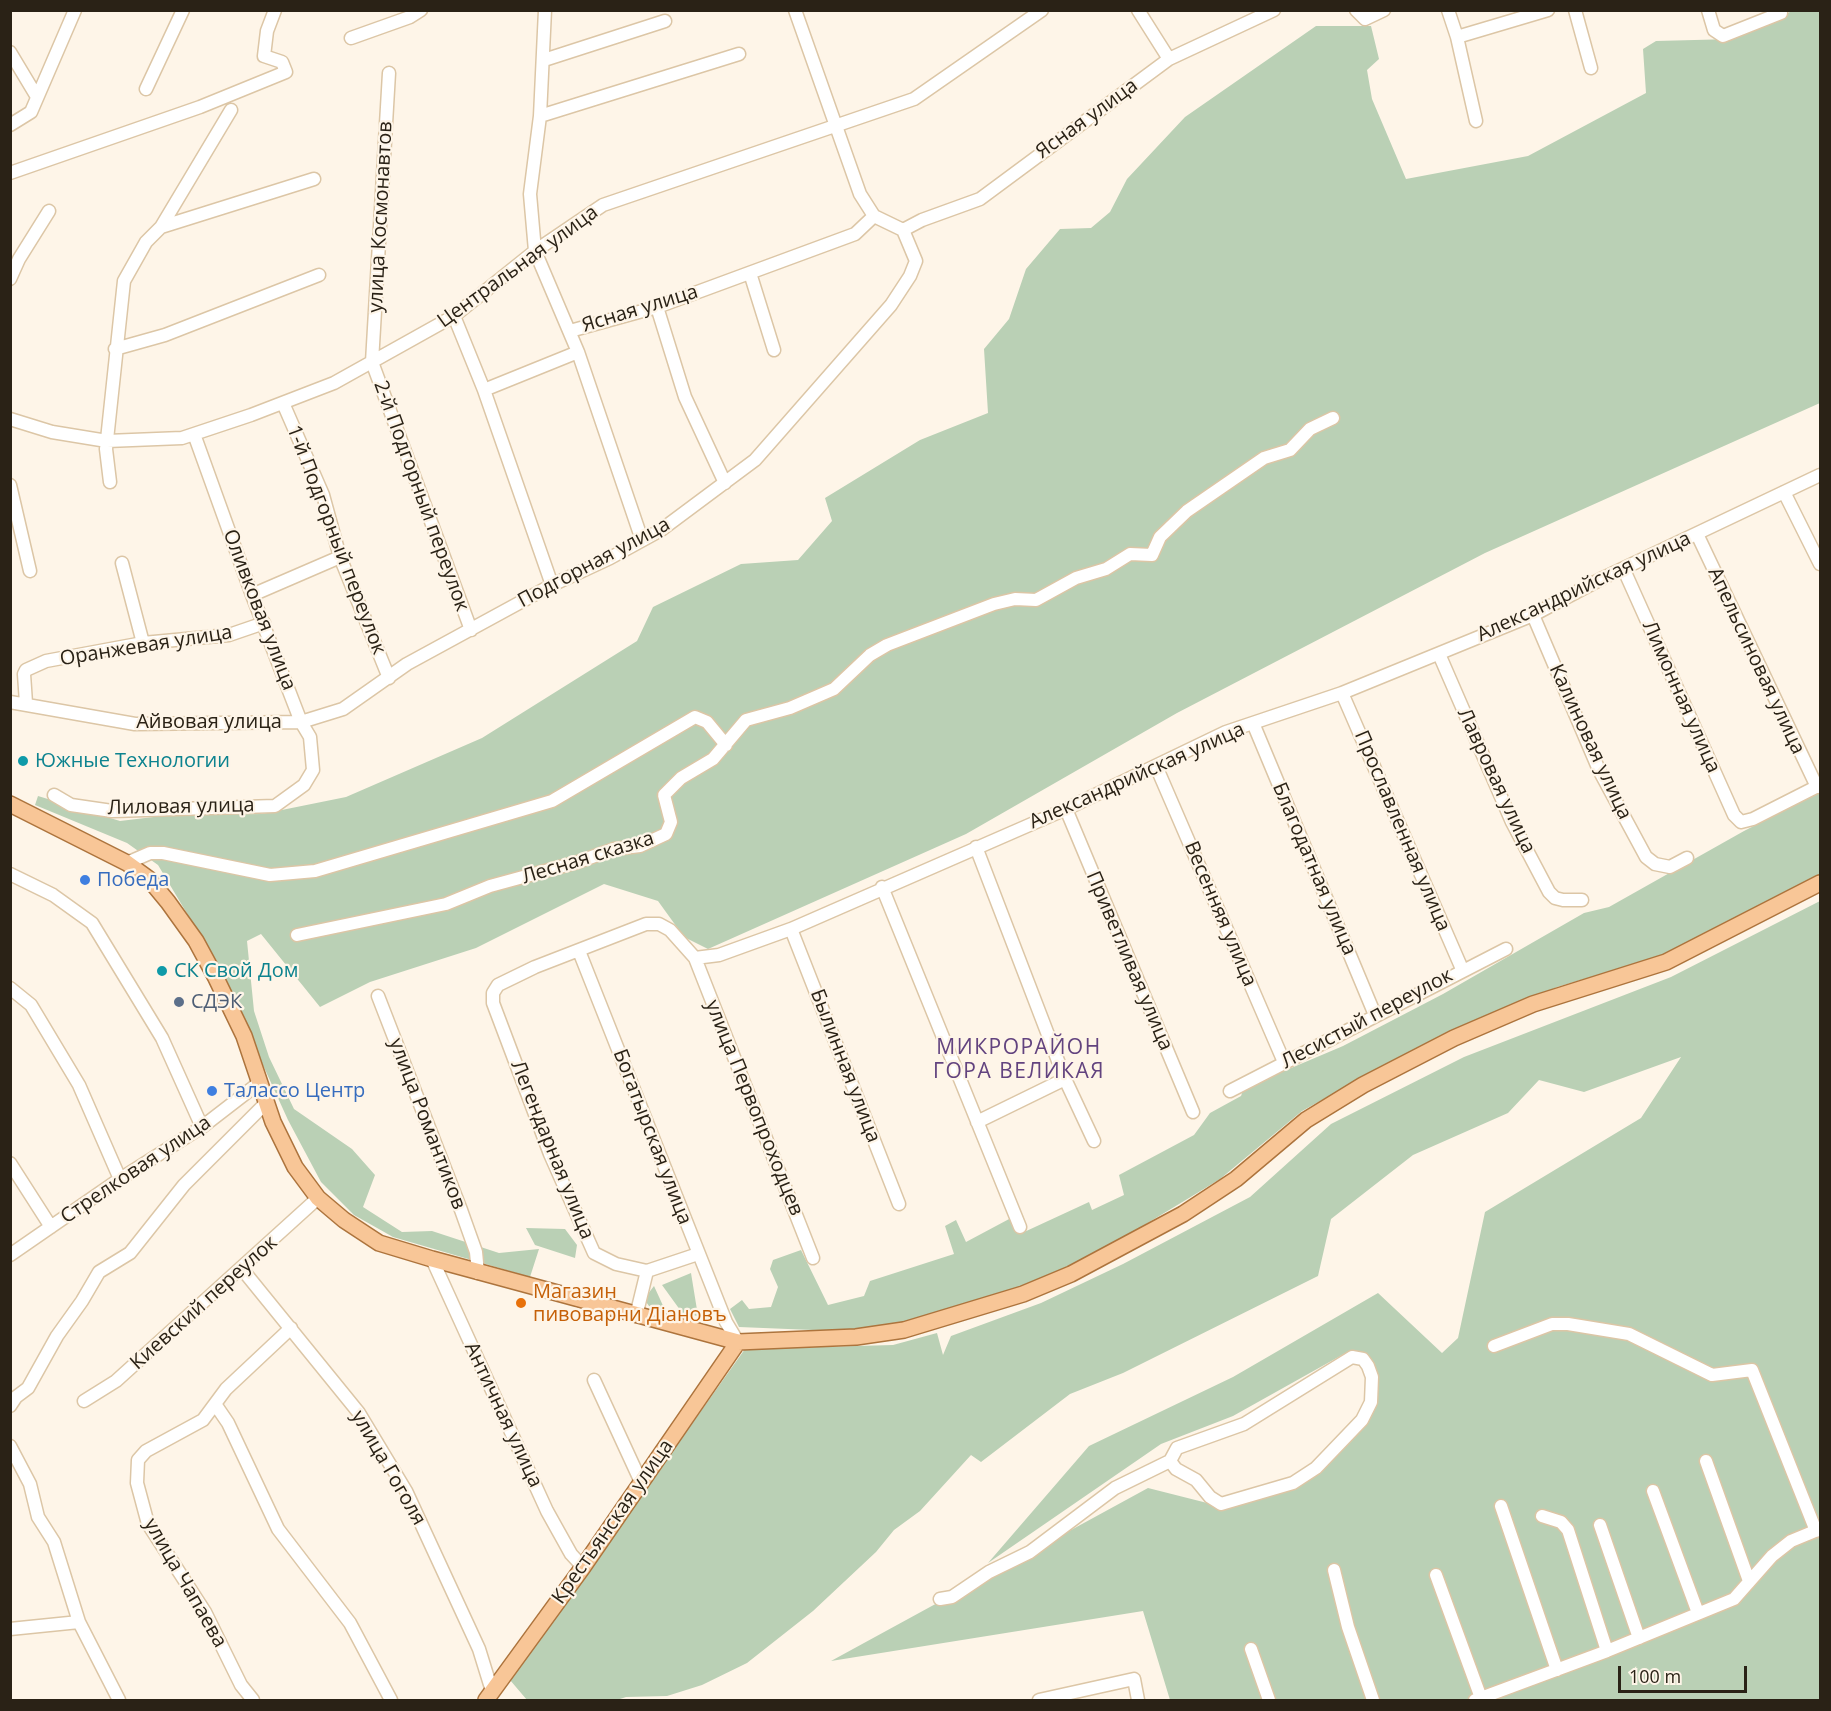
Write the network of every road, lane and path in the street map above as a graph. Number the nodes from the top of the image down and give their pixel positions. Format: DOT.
graph roads {
  1 [pos="75,10"];
  2 [pos="183,10"];
  3 [pos="275,10"];
  4 [pos="421,10"];
  5 [pos="545,10"];
  6 [pos="795,10"];
  7 [pos="1042,10"];
  8 [pos="1138,10"];
  9 [pos="1274,10"];
  10 [pos="1384,10"];
  11 [pos="1448,10"];
  12 [pos="1548,10"];
  13 [pos="1575,10"];
  14 [pos="1708,10"];
  15 [pos="1781,13"];
  16 [pos="1360,15"];
  17 [pos="665,21"];
  18 [pos="1457,37"];
  19 [pos="351,38"];
  20 [pos="10,52"];
  21 [pos="739,54"];
  22 [pos="1169,59"];
  23 [pos="544,60"];
  24 [pos="1591,68"];
  25 [pos="389,73"];
  26 [pos="146,89"];
  27 [pos="37,97"];
  28 [pos="231,110"];
  29 [pos="540,116"];
  30 [pos="1476,121"];
  31 [pos="10,125"];
  32 [pos="835,127"];
  33 [pos="10,173"];
  34 [pos="314,179"];
  35 [pos="49,211"];
  36 [pos="874,216"];
  37 [pos="161,227"];
  38 [pos="903,230"];
  39 [pos="535,251"];
  40 [pos="750,273"];
  41 [pos="319,275"];
  42 [pos="10,279"];
  43 [pos="657,308"];
  44 [pos="454,316"];
  45 [pos="570,331"];
  46 [pos="115,349"];
  47 [pos="774,350"];
  48 [pos="578,352"];
  49 [pos="372,362"];
  50 [pos="484,390"];
  51 [pos="283,403"];
  52 [pos="1333,418"];
  53 [pos="10,419"];
  54 [pos="194,434"];
  55 [pos="107,441"];
  56 [pos="1821,475"];
  57 [pos="110,482"];
  58 [pos="725,483"];
  59 [pos="10,485"];
  60 [pos="1784,492"];
  61 [pos="1696,534"];
  62 [pos="642,540"];
  63 [pos="340,557"];
  64 [pos="122,563"];
  65 [pos="1821,564"];
  66 [pos="1624,570"];
  67 [pos="30,571"];
  68 [pos="552,585"];
  69 [pos="252,595"];
  70 [pos="1533,615"];
  71 [pos="264,623"];
  72 [pos="471,630"];
  73 [pos="143,642"];
  74 [pos="1439,654"];
  75 [pos="389,678"];
  76 [pos="1342,693"];
  77 [pos="10,702"];
  78 [pos="26,703"];
  79 [pos="301,722"];
  80 [pos="1253,723"];
  81 [pos="726,745"];
  82 [pos="1156,766"];
  83 [pos="304,785"];
  84 [pos="1819,786"];
  85 [pos="54,795"];
  86 [pos="10,804"];
  87 [pos="1066,809"];
  88 [pos="976,847"];
  89 [pos="1687,858"];
  90 [pos="127,862"];
  91 [pos="10,874"];
  92 [pos="1821,883"];
  93 [pos="882,887"];
  94 [pos="1582,900"];
  95 [pos="791,928"];
  96 [pos="297,935"];
  97 [pos="1506,949"];
  98 [pos="579,951"];
  99 [pos="695,958"];
  100 [pos="1462,969"];
  101 [pos="10,988"];
  102 [pos="378,996"];
  103 [pos="1375,1015"];
  104 [pos="1284,1062"];
  105 [pos="1065,1079"];
  106 [pos="259,1083"];
  107 [pos="1230,1091"];
  108 [pos="266,1103"];
  109 [pos="1193,1112"];
  110 [pos="977,1122"];
  111 [pos="202,1127"];
  112 [pos="1094,1141"];
  113 [pos="10,1163"];
  114 [pos="120,1179"];
  115 [pos="318,1198"];
  116 [pos="899,1204"];
  117 [pos="51,1227"];
  118 [pos="1020,1227"];
  119 [pos="698,1254"];
  120 [pos="10,1255"];
  121 [pos="813,1258"];
  122 [pos="432,1259"];
  123 [pos="242,1269"];
  124 [pos="647,1271"];
  125 [pos="478,1273"];
  126 [pos="636,1316"];
  127 [pos="291,1328"];
  128 [pos="738,1342"];
  129 [pos="1494,1346"];
  130 [pos="594,1380"];
  131 [pos="84,1401"];
  132 [pos="215,1404"];
  133 [pos="10,1406"];
  134 [pos="10,1446"];
  135 [pos="1170,1461"];
  136 [pos="1706,1461"];
  137 [pos="641,1482"];
  138 [pos="1653,1491"];
  139 [pos="1501,1506"];
  140 [pos="1542,1516"];
  141 [pos="1600,1525"];
  142 [pos="1818,1530"];
  143 [pos="583,1567"];
  144 [pos="1334,1570"];
  145 [pos="1436,1575"];
  146 [pos="1749,1581"];
  147 [pos="940,1599"];
  148 [pos="1698,1613"];
  149 [pos="79,1622"];
  150 [pos="10,1629"];
  151 [pos="1640,1638"];
  152 [pos="1251,1648"];
  153 [pos="1607,1652"];
  154 [pos="1557,1670"];
  155 [pos="489,1696"];
  156 [pos="1478,1699"];
  157 [pos="119,1701"];
  158 [pos="253,1701"];
  159 [pos="391,1701"];
  160 [pos="1039,1701"];
  161 [pos="1138,1701"];
  162 [pos="1269,1701"];
  163 [pos="1373,1701"];
  1 -- 27 [label="street"];
  2 -- 26 [label="street"];
  3 -- 33 [label="street"];
  4 -- 19 [label="street"];
  5 -- 23 [label="street"];
  6 -- 32 [label="street"];
  7 -- 32 [label="street, Центральная улица"];
  8 -- 22 [label="street"];
  9 -- 22 [label="street, Ясная улица"];
  10 -- 16 [label="street"];
  11 -- 18 [label="street"];
  12 -- 18 [label="street"];
  13 -- 24 [label="street"];
  14 -- 15 [label="street"];
  17 -- 23 [label="street"];
  18 -- 30 [label="street"];
  20 -- 27 [label="street"];
  21 -- 29 [label="street"];
  22 -- 38 [label="street, Ясная улица"];
  23 -- 29 [label="street"];
  25 -- 49 [label="street, улица Космонавтов"];
  27 -- 31 [label="street"];
  28 -- 37 [label="street"];
  29 -- 39 [label="street"];
  32 -- 36 [label="street"];
  32 -- 39 [label="street, Центральная улица"];
  34 -- 37 [label="street"];
  35 -- 42 [label="street"];
  36 -- 38 [label="street"];
  36 -- 40 [label="street, Ясная улица"];
  37 -- 46 [label="street"];
  38 -- 58 [label="street, Подгорная улица"];
  39 -- 44 [label="street, Центральная улица"];
  39 -- 45 [label="street"];
  40 -- 43 [label="street, Ясная улица"];
  40 -- 47 [label="street"];
  41 -- 46 [label="street"];
  43 -- 45 [label="street, Ясная улица"];
  43 -- 58 [label="street"];
  44 -- 49 [label="street, Центральная улица"];
  44 -- 50 [label="street"];
  45 -- 48 [label="street"];
  46 -- 55 [label="street"];
  48 -- 50 [label="street"];
  48 -- 62 [label="street"];
  49 -- 51 [label="street, Центральная улица"];
  49 -- 72 [label="street, 2-й Подгорный переулок"];
  50 -- 68 [label="street"];
  51 -- 54 [label="street, Центральная улица"];
  51 -- 63 [label="street, 1-й Подгорный переулок"];
  52 -- 81 [label="street, Лесная сказка"];
  53 -- 55 [label="street, Центральная улица"];
  54 -- 55 [label="street, Центральная улица"];
  54 -- 69 [label="street, Оливковая улица"];
  55 -- 57 [label="street"];
  56 -- 60 [label="street, Александрийская улица"];
  58 -- 62 [label="street, Подгорная улица"];
  59 -- 67 [label="street"];
  60 -- 61 [label="street, Александрийская улица"];
  60 -- 65 [label="street"];
  61 -- 66 [label="street, Александрийская улица"];
  61 -- 84 [label="street, Апельсиновая улица"];
  62 -- 68 [label="street, Подгорная улица"];
  63 -- 69 [label="street"];
  63 -- 75 [label="street, 1-й Подгорный переулок"];
  64 -- 73 [label="street"];
  66 -- 70 [label="street, Александрийская улица"];
  66 -- 84 [label="street, Лимонная улица"];
  68 -- 72 [label="street, Подгорная улица"];
  69 -- 71 [label="street, Оливковая улица"];
  70 -- 74 [label="street, Александрийская улица"];
  70 -- 89 [label="street, Калиновая улица"];
  71 -- 73 [label="street, Оранжевая улица"];
  71 -- 79 [label="street, Оливковая улица"];
  72 -- 75 [label="street, Подгорная улица"];
  73 -- 78 [label="street, Оранжевая улица"];
  74 -- 76 [label="street, Александрийская улица"];
  74 -- 94 [label="street, Лавровая улица"];
  75 -- 79 [label="street, Подгорная улица"];
  76 -- 80 [label="street, Александрийская улица"];
  76 -- 100 [label="street, Прославленная улица"];
  77 -- 78 [label="street, Айвовая улица"];
  78 -- 79 [label="street, Айвовая улица"];
  79 -- 83 [label="street, Оливковая улица"];
  80 -- 82 [label="street, Александрийская улица"];
  80 -- 103 [label="street, Благодатная улица"];
  81 -- 90 [label="street"];
  81 -- 96 [label="street, Лесная сказка"];
  82 -- 87 [label="street, Александрийская улица"];
  82 -- 104 [label="street, Весенняя улица"];
  83 -- 85 [label="street, Лиловая улица"];
  86 -- 90 [label="main road"];
  87 -- 88 [label="street, Александрийская улица"];
  87 -- 109 [label="street, Приветливая улица"];
  88 -- 93 [label="street, Александрийская улица"];
  88 -- 105 [label="street"];
  90 -- 106 [label="main road"];
  91 -- 111 [label="street"];
  92 -- 128 [label="main road"];
  93 -- 95 [label="street, Александрийская улица"];
  93 -- 110 [label="street"];
  95 -- 99 [label="street, Александрийская улица"];
  95 -- 116 [label="street, Былинная улица"];
  97 -- 100 [label="street, Лесистый переулок"];
  98 -- 99 [label="street"];
  98 -- 119 [label="street, Богатырская улица"];
  98 -- 124 [label="street, Легендарная улица"];
  99 -- 121 [label="street, улица Первопроходцев"];
  100 -- 103 [label="street, Лесистый переулок"];
  101 -- 114 [label="street"];
  102 -- 125 [label="street, улица Романтиков"];
  103 -- 104 [label="street, Лесистый переулок"];
  104 -- 107 [label="street, Лесистый переулок"];
  105 -- 110 [label="street"];
  105 -- 112 [label="street"];
  106 -- 108 [label="main road"];
  106 -- 111 [label="street, Стрелковая улица"];
  108 -- 115 [label="main road"];
  108 -- 133 [label="street"];
  110 -- 118 [label="street"];
  111 -- 114 [label="street, Стрелковая улица"];
  113 -- 117 [label="street"];
  114 -- 117 [label="street, Стрелковая улица"];
  115 -- 122 [label="main road"];
  115 -- 123 [label="street, Киевский переулок"];
  117 -- 120 [label="street, Стрелковая улица"];
  119 -- 124 [label="street"];
  119 -- 128 [label="street, Богатырская улица"];
  122 -- 125 [label="main road"];
  122 -- 143 [label="street, Античная улица"];
  123 -- 127 [label="street, улица Гоголя"];
  123 -- 131 [label="street, Киевский переулок"];
  124 -- 126 [label="street"];
  125 -- 126 [label="main road"];
  126 -- 128 [label="main road"];
  127 -- 132 [label="street"];
  127 -- 155 [label="street, улица Гоголя"];
  128 -- 137 [label="main road, Крестьянская улица"];
  129 -- 142 [label="street"];
  130 -- 137 [label="street"];
  132 -- 158 [label="street, улица Чапаева"];
  132 -- 159 [label="street"];
  134 -- 149 [label="street"];
  135 -- 135 [label="street"];
  135 -- 147 [label="street"];
  136 -- 146 [label="street"];
  137 -- 143 [label="main road, Крестьянская улица"];
  138 -- 148 [label="street"];
  139 -- 154 [label="street"];
  140 -- 153 [label="street"];
  141 -- 151 [label="street"];
  142 -- 146 [label="street"];
  143 -- 155 [label="main road, Крестьянская улица"];
  144 -- 163 [label="street"];
  145 -- 156 [label="street"];
  146 -- 148 [label="street"];
  148 -- 151 [label="street"];
  149 -- 150 [label="street"];
  149 -- 157 [label="street"];
  151 -- 153 [label="street"];
  152 -- 162 [label="street"];
  153 -- 154 [label="street"];
  154 -- 156 [label="street"];
  160 -- 161 [label="street"];
}
